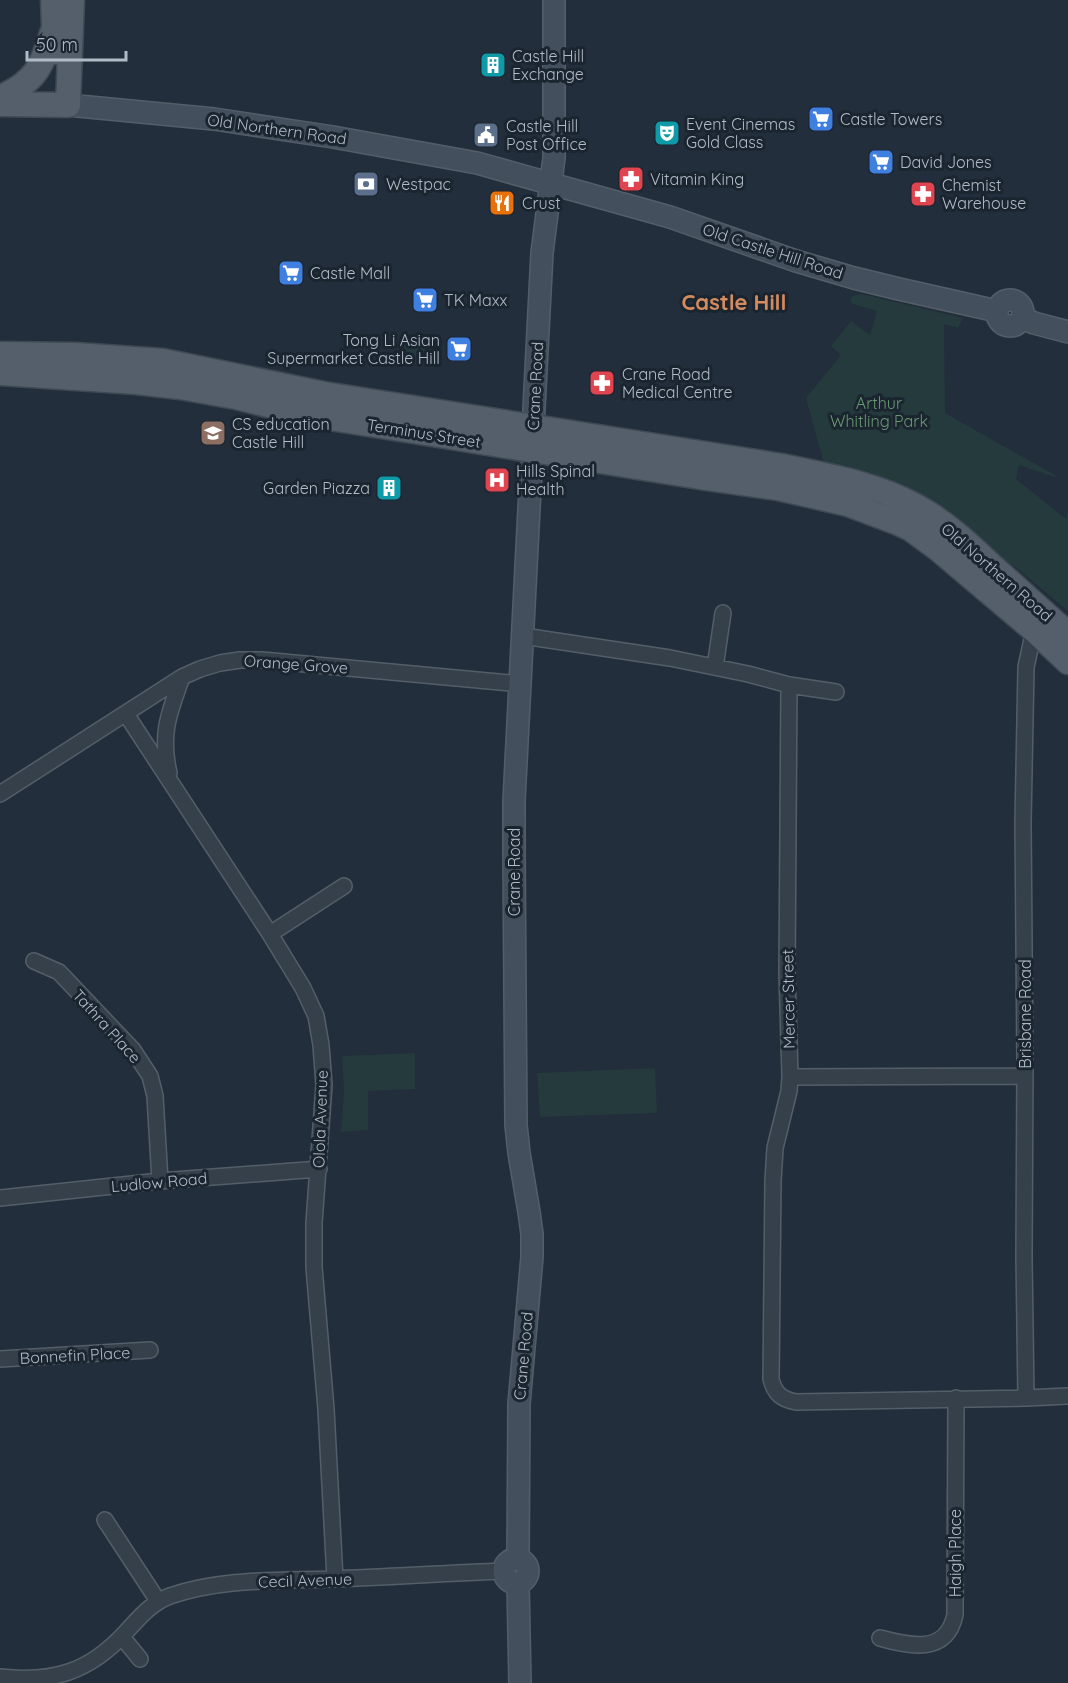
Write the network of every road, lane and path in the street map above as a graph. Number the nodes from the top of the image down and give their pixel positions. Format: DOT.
graph roads {
  1 [pos="53,0"];
  2 [pos="72,0"];
  3 [pos="554,0"];
  4 [pos="54,25"];
  5 [pos="0,98"];
  6 [pos="0,104"];
  7 [pos="63,105"];
  8 [pos="550,184"];
  9 [pos="1068,332"];
  10 [pos="0,354"];
  11 [pos="75,367"];
  12 [pos="0,373"];
  13 [pos="532,439"];
  14 [pos="824,475"];
  15 [pos="780,477"];
  16 [pos="848,504"];
  17 [pos="723,613"];
  18 [pos="1038,621"];
  19 [pos="1068,625"];
  20 [pos="1068,634"];
  21 [pos="523,636"];
  22 [pos="1068,662"];
  23 [pos="716,667"];
  24 [pos="182,677"];
  25 [pos="520,684"];
  26 [pos="789,685"];
  27 [pos="836,692"];
  28 [pos="126,714"];
  29 [pos="170,782"];
  30 [pos="0,794"];
  31 [pos="344,886"];
  32 [pos="270,934"];
  33 [pos="34,961"];
  34 [pos="1025,1076"];
  35 [pos="790,1077"];
  36 [pos="319,1169"];
  37 [pos="160,1181"];
  38 [pos="0,1198"];
  39 [pos="150,1350"];
  40 [pos="0,1359"];
  41 [pos="1068,1396"];
  42 [pos="956,1398"];
  43 [pos="1026,1398"];
  44 [pos="105,1520"];
  45 [pos="513,1571"];
  46 [pos="335,1579"];
  47 [pos="159,1601"];
  48 [pos="122,1636"];
  49 [pos="880,1638"];
  50 [pos="140,1659"];
  51 [pos="0,1677"];
  52 [pos="520,1683"];
  1 -- 4 [label="main road"];
  2 -- 7 [label="main road"];
  3 -- 8 [label="street, Crane Road"];
  4 -- 5 [label="main road"];
  4 -- 7 [label="main road"];
  6 -- 7 [label="main road, Old Northern Road"];
  7 -- 8 [label="street, Old Northern Road"];
  8 -- 9 [label="street, Old Castle Hill Road"];
  8 -- 13 [label="street, Crane Road"];
  10 -- 11 [label="main road, Terminus Street"];
  11 -- 12 [label="main road, Terminus Street"];
  11 -- 13 [label="main road, Terminus Street"];
  13 -- 15 [label="main road, Terminus Street"];
  13 -- 21 [label="street, Crane Road"];
  14 -- 15 [label="main road, Terminus Street"];
  14 -- 18 [label="main road, Old Northern Road"];
  15 -- 16 [label="main road, Terminus Street"];
  16 -- 18 [label="main road, Old Northern Road"];
  17 -- 23 [label="street"];
  18 -- 19 [label="main road"];
  18 -- 20 [label="main road, Old Northern Road"];
  18 -- 22 [label="main road, Old Northern Road"];
  18 -- 34 [label="street, Brisbane Road"];
  21 -- 23 [label="street"];
  21 -- 25 [label="street, Crane Road"];
  23 -- 26 [label="street"];
  24 -- 25 [label="street, Orange Grove"];
  24 -- 28 [label="street, Orange Grove"];
  24 -- 29 [label="street"];
  25 -- 45 [label="street, Crane Road"];
  26 -- 27 [label="street"];
  26 -- 35 [label="street, Mercer Street"];
  28 -- 29 [label="street, Olola Avenue"];
  28 -- 30 [label="street, Orange Grove"];
  29 -- 32 [label="street, Olola Avenue"];
  31 -- 32 [label="street"];
  32 -- 36 [label="street, Olola Avenue"];
  33 -- 37 [label="street, Tathra Place"];
  34 -- 35 [label="street"];
  34 -- 43 [label="street, Brisbane Road"];
  35 -- 42 [label="street"];
  36 -- 37 [label="street, Ludlow Road"];
  36 -- 46 [label="street, Olola Avenue"];
  37 -- 38 [label="street, Ludlow Road"];
  39 -- 40 [label="street, Bonnefin Place"];
  41 -- 43 [label="street"];
  42 -- 43 [label="street"];
  42 -- 49 [label="street, Haigh Place"];
  44 -- 47 [label="street"];
  45 -- 46 [label="street, Cecil Avenue"];
  45 -- 52 [label="street, Crane Road"];
  46 -- 47 [label="street, Cecil Avenue"];
  47 -- 48 [label="street, Cecil Avenue"];
  48 -- 50 [label="street"];
  48 -- 51 [label="street, Cecil Avenue"];
}
